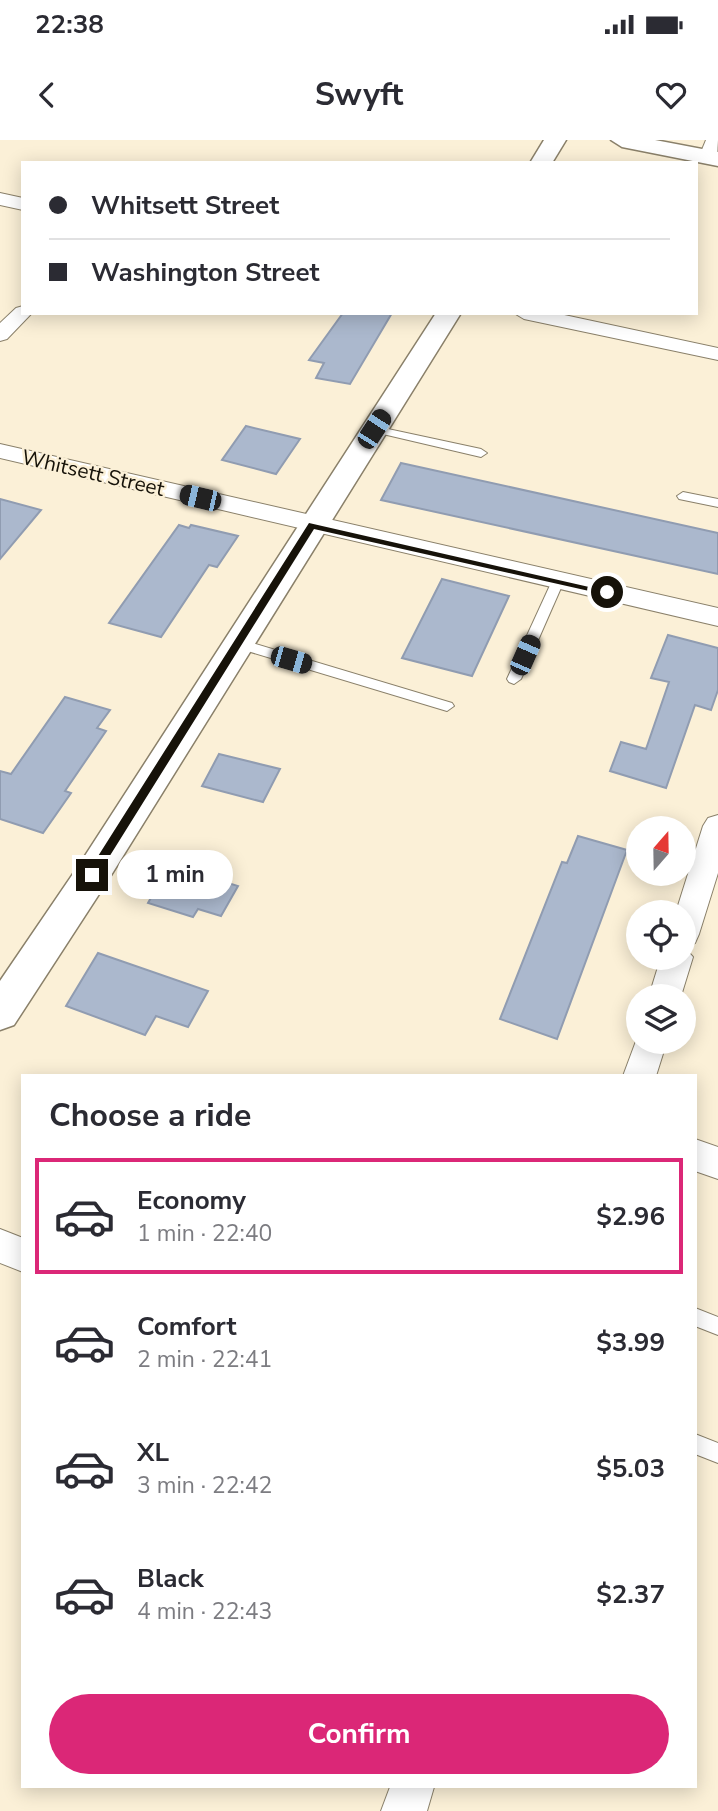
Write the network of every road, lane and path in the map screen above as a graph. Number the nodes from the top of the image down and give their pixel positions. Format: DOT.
graph roads {
  1 [pos="555,140"];
  2 [pos="633,141"];
  3 [pos="714,152"];
  4 [pos="542,161"];
  5 [pos="0,199"];
  6 [pos="21,204"];
  7 [pos="21,314"];
  8 [pos="448,315"];
  9 [pos="533,315"];
  10 [pos="0,335"];
  11 [pos="718,354"];
  12 [pos="374,429"];
  13 [pos="0,451"];
  14 [pos="481,453"];
  15 [pos="683,496"];
  16 [pos="718,503"];
  17 [pos="312,525"];
  18 [pos="558,581"];
  19 [pos="718,617"];
  20 [pos="239,644"];
  21 [pos="514,679"];
  22 [pos="447,706"];
  23 [pos="718,826"];
  24 [pos="695,900"];
  25 [pos="0,1013"];
  26 [pos="647,1054"];
  27 [pos="641,1074"];
  28 [pos="697,1156"];
  29 [pos="718,1164"];
  30 [pos="0,1246"];
  31 [pos="21,1254"];
  32 [pos="697,1318"];
  33 [pos="718,1326"];
  34 [pos="697,1445"];
  35 [pos="718,1454"];
  36 [pos="412,1788"];
  37 [pos="404,1811"];
  1 -- 4 [label="street"];
  2 -- 3 [label="street"];
  5 -- 6 [label="street"];
  7 -- 10 [label="street"];
  8 -- 12 [label="street"];
  9 -- 11 [label="street"];
  12 -- 14 [label="lane"];
  12 -- 17 [label="street"];
  13 -- 17 [label="street, Whitsett Street"];
  15 -- 16 [label="lane"];
  17 -- 18 [label="street, Whitsett Street"];
  17 -- 20 [label="street"];
  18 -- 19 [label="street, Whitsett Street"];
  18 -- 21 [label="lane"];
  20 -- 22 [label="lane"];
  20 -- 25 [label="street"];
  23 -- 24 [label="street"];
  26 -- 27 [label="street"];
  28 -- 29 [label="street"];
  30 -- 31 [label="street"];
  32 -- 33 [label="lane"];
  34 -- 35 [label="lane"];
  36 -- 37 [label="street"];
}
